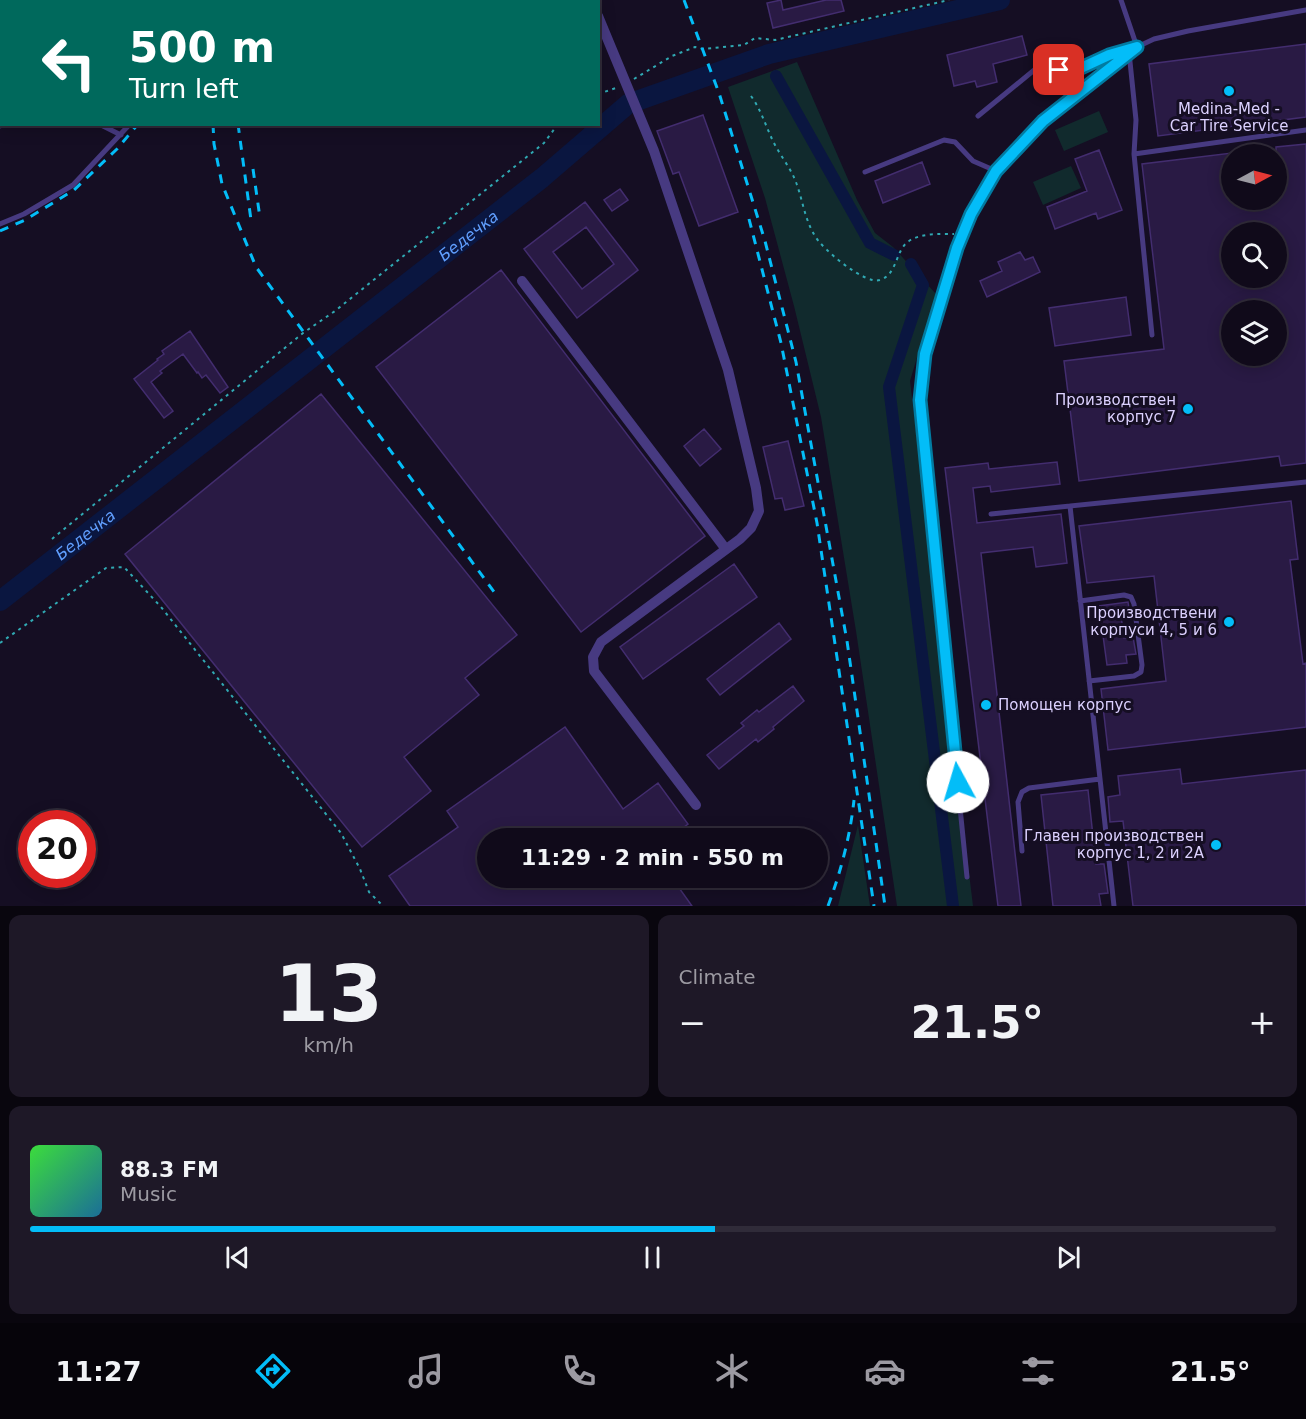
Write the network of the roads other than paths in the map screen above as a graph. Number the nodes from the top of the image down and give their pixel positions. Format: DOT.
graph roads {
  1 [pos="1122,0"];
  2 [pos="1306,10"];
  3 [pos="600,21"];
  4 [pos="1137,47"];
  5 [pos="1129,52"];
  6 [pos="978,116"];
  7 [pos="103,126"];
  8 [pos="128,126"];
  9 [pos="1306,130"];
  10 [pos="121,135"];
  11 [pos="1134,154"];
  12 [pos="996,171"];
  13 [pos="865,172"];
  14 [pos="0,224"];
  15 [pos="522,281"];
  16 [pos="1152,335"];
  17 [pos="1306,482"];
  18 [pos="1070,506"];
  19 [pos="991,514"];
  20 [pos="725,548"];
  21 [pos="1080,600"];
  22 [pos="1089,681"];
  23 [pos="1100,779"];
  24 [pos="696,805"];
  25 [pos="1022,851"];
  26 [pos="967,877"];
  27 [pos="1114,906"];
  1 -- 4 [label="lane"];
  2 -- 4 [label="lane"];
  3 -- 20 [label="street"];
  4 -- 5 [label="lane"];
  4 -- 6 [label="lane"];
  5 -- 11 [label="lane"];
  5 -- 12 [label="lane"];
  7 -- 10 [label="lane"];
  8 -- 10 [label="lane"];
  9 -- 11 [label="lane"];
  10 -- 14 [label="lane"];
  11 -- 16 [label="lane"];
  12 -- 13 [label="lane"];
  12 -- 26 [label="lane"];
  15 -- 20 [label="street"];
  17 -- 18 [label="lane"];
  18 -- 19 [label="lane"];
  18 -- 21 [label="lane"];
  20 -- 24 [label="street"];
  21 -- 22 [label="lane"];
  21 -- 22 [label="lane"];
  22 -- 23 [label="lane"];
  23 -- 25 [label="lane"];
  23 -- 27 [label="lane"];
}
